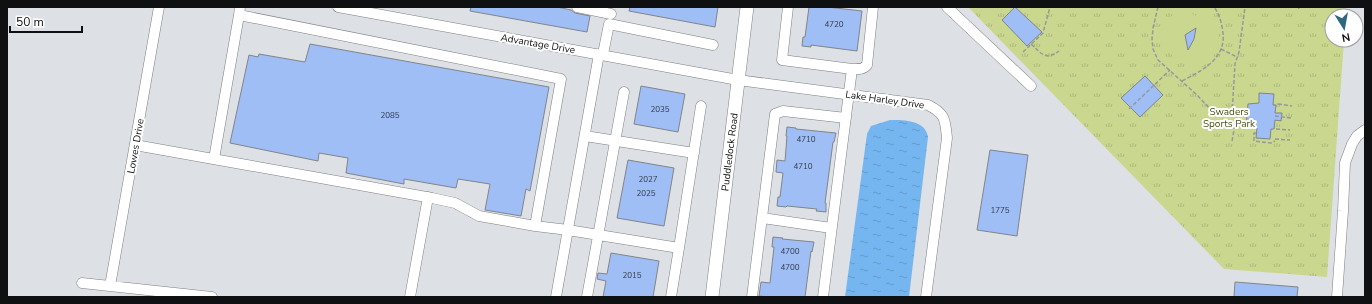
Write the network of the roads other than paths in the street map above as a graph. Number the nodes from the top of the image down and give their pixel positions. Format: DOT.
graph roads {
  1 [pos="159,7"];
  2 [pos="338,7"];
  3 [pos="577,7"];
  4 [pos="747,7"];
  5 [pos="788,7"];
  6 [pos="873,7"];
  7 [pos="947,7"];
  8 [pos="239,11"];
  9 [pos="611,15"];
  10 [pos="713,45"];
  11 [pos="601,54"];
  12 [pos="852,69"];
  13 [pos="738,80"];
  14 [pos="1031,86"];
  15 [pos="624,92"];
  16 [pos="849,93"];
  17 [pos="701,106"];
  18 [pos="846,118"];
  19 [pos="1365,130"];
  20 [pos="585,136"];
  21 [pos="616,140"];
  22 [pos="135,144"];
  23 [pos="694,153"];
  24 [pos="214,159"];
  25 [pos="428,197"];
  26 [pos="762,218"];
  27 [pos="535,226"];
  28 [pos="831,228"];
  29 [pos="568,230"];
  30 [pos="599,235"];
  31 [pos="679,248"];
  32 [pos="82,283"];
  33 [pos="110,286"];
  34 [pos="212,297"];
  35 [pos="410,297"];
  36 [pos="556,297"];
  37 [pos="587,297"];
  38 [pos="671,297"];
  39 [pos="712,297"];
  40 [pos="752,297"];
  41 [pos="823,297"];
  42 [pos="926,297"];
  43 [pos="1337,297"];
  1 -- 22 [label="street, Lowes Drive"];
  2 -- 11 [label="street, Advantage Drive"];
  3 -- 9 [label="street"];
  4 -- 13 [label="main road, Puddledock Road"];
  5 -- 12 [label="street"];
  6 -- 12 [label="street"];
  7 -- 14 [label="street"];
  8 -- 24 [label="street"];
  8 -- 27 [label="street"];
  9 -- 10 [label="street"];
  9 -- 11 [label="street"];
  11 -- 13 [label="street, Advantage Drive"];
  11 -- 20 [label="street"];
  12 -- 16 [label="street"];
  13 -- 16 [label="street, Lake Harley Drive"];
  13 -- 39 [label="main road, Puddledock Road"];
  15 -- 21 [label="street"];
  16 -- 18 [label="street"];
  16 -- 42 [label="street, Lake Harley Drive"];
  17 -- 23 [label="street"];
  18 -- 26 [label="street"];
  18 -- 28 [label="street"];
  19 -- 43 [label="street"];
  20 -- 21 [label="street"];
  20 -- 29 [label="street"];
  21 -- 23 [label="street"];
  21 -- 30 [label="street"];
  22 -- 24 [label="street"];
  22 -- 33 [label="street, Lowes Drive"];
  23 -- 31 [label="street"];
  24 -- 25 [label="street"];
  25 -- 27 [label="street"];
  25 -- 35 [label="street"];
  26 -- 28 [label="street"];
  26 -- 40 [label="street"];
  27 -- 29 [label="street"];
  28 -- 41 [label="street"];
  29 -- 30 [label="street"];
  29 -- 36 [label="street"];
  30 -- 31 [label="street"];
  30 -- 37 [label="street"];
  31 -- 38 [label="street"];
  32 -- 33 [label="street"];
  33 -- 34 [label="street"];
}
